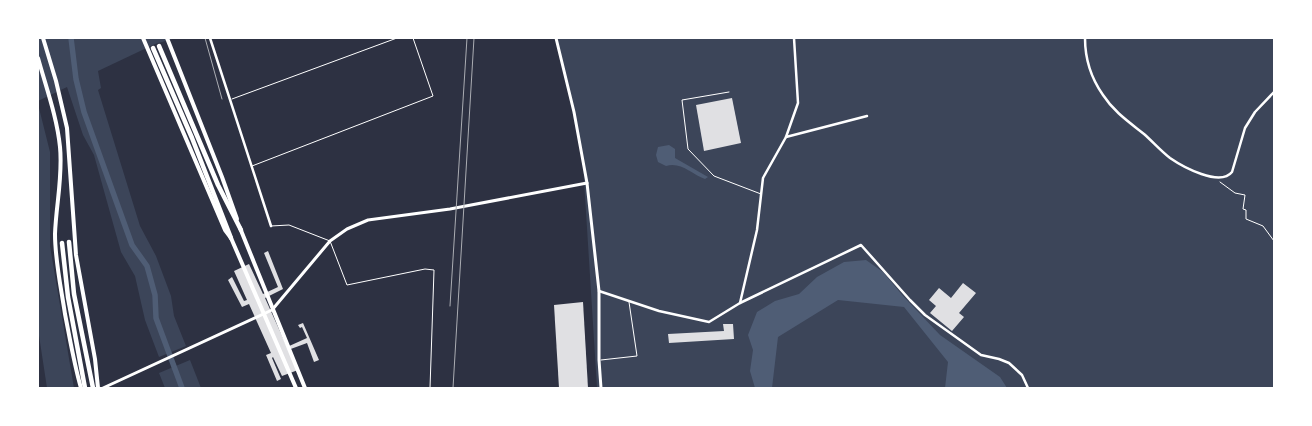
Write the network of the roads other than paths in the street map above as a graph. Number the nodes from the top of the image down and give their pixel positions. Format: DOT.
graph roads {
  1 [pos="43,38"];
  2 [pos="143,38"];
  3 [pos="167,38"];
  4 [pos="210,38"];
  5 [pos="397,38"];
  6 [pos="412,38"];
  7 [pos="556,38"];
  8 [pos="794,38"];
  9 [pos="1085,38"];
  10 [pos="159,46"];
  11 [pos="153,48"];
  12 [pos="38,58"];
  13 [pos="729,92"];
  14 [pos="1274,92"];
  15 [pos="230,99"];
  16 [pos="867,116"];
  17 [pos="786,137"];
  18 [pos="251,166"];
  19 [pos="587,183"];
  20 [pos="762,195"];
  21 [pos="271,226"];
  22 [pos="241,230"];
  23 [pos="231,238"];
  24 [pos="330,241"];
  25 [pos="62,242"];
  26 [pos="69,242"];
  27 [pos="599,290"];
  28 [pos="629,301"];
  29 [pos="740,303"];
  30 [pos="272,310"];
  31 [pos="263,314"];
  32 [pos="599,360"];
  33 [pos="81,388"];
  34 [pos="85,388"];
  35 [pos="93,388"];
  36 [pos="98,388"];
  37 [pos="103,388"];
  38 [pos="296,388"];
  39 [pos="305,388"];
  40 [pos="430,388"];
  41 [pos="601,388"];
  42 [pos="1028,388"];
  1 -- 36 [label="main road"];
  2 -- 23 [label="main road"];
  3 -- 22 [label="main road"];
  4 -- 15 [label="street"];
  5 -- 15 [label="lane"];
  6 -- 18 [label="lane"];
  7 -- 19 [label="street"];
  8 -- 17 [label="street"];
  9 -- 14 [label="street"];
  10 -- 22 [label="highway"];
  11 -- 23 [label="highway"];
  12 -- 33 [label="main road"];
  13 -- 20 [label="lane"];
  15 -- 18 [label="street"];
  16 -- 17 [label="street"];
  17 -- 20 [label="street"];
  18 -- 21 [label="street"];
  19 -- 24 [label="street"];
  19 -- 27 [label="street"];
  20 -- 29 [label="street"];
  21 -- 24 [label="lane"];
  22 -- 30 [label="main road"];
  23 -- 31 [label="main road"];
  24 -- 30 [label="street"];
  24 -- 40 [label="lane"];
  25 -- 34 [label="highway"];
  26 -- 35 [label="highway"];
  27 -- 28 [label="street"];
  27 -- 32 [label="street"];
  28 -- 29 [label="street"];
  28 -- 32 [label="lane"];
  29 -- 42 [label="street"];
  30 -- 31 [label="street"];
  30 -- 39 [label="main road"];
  31 -- 37 [label="street"];
  31 -- 38 [label="main road"];
  32 -- 41 [label="street"];
}
